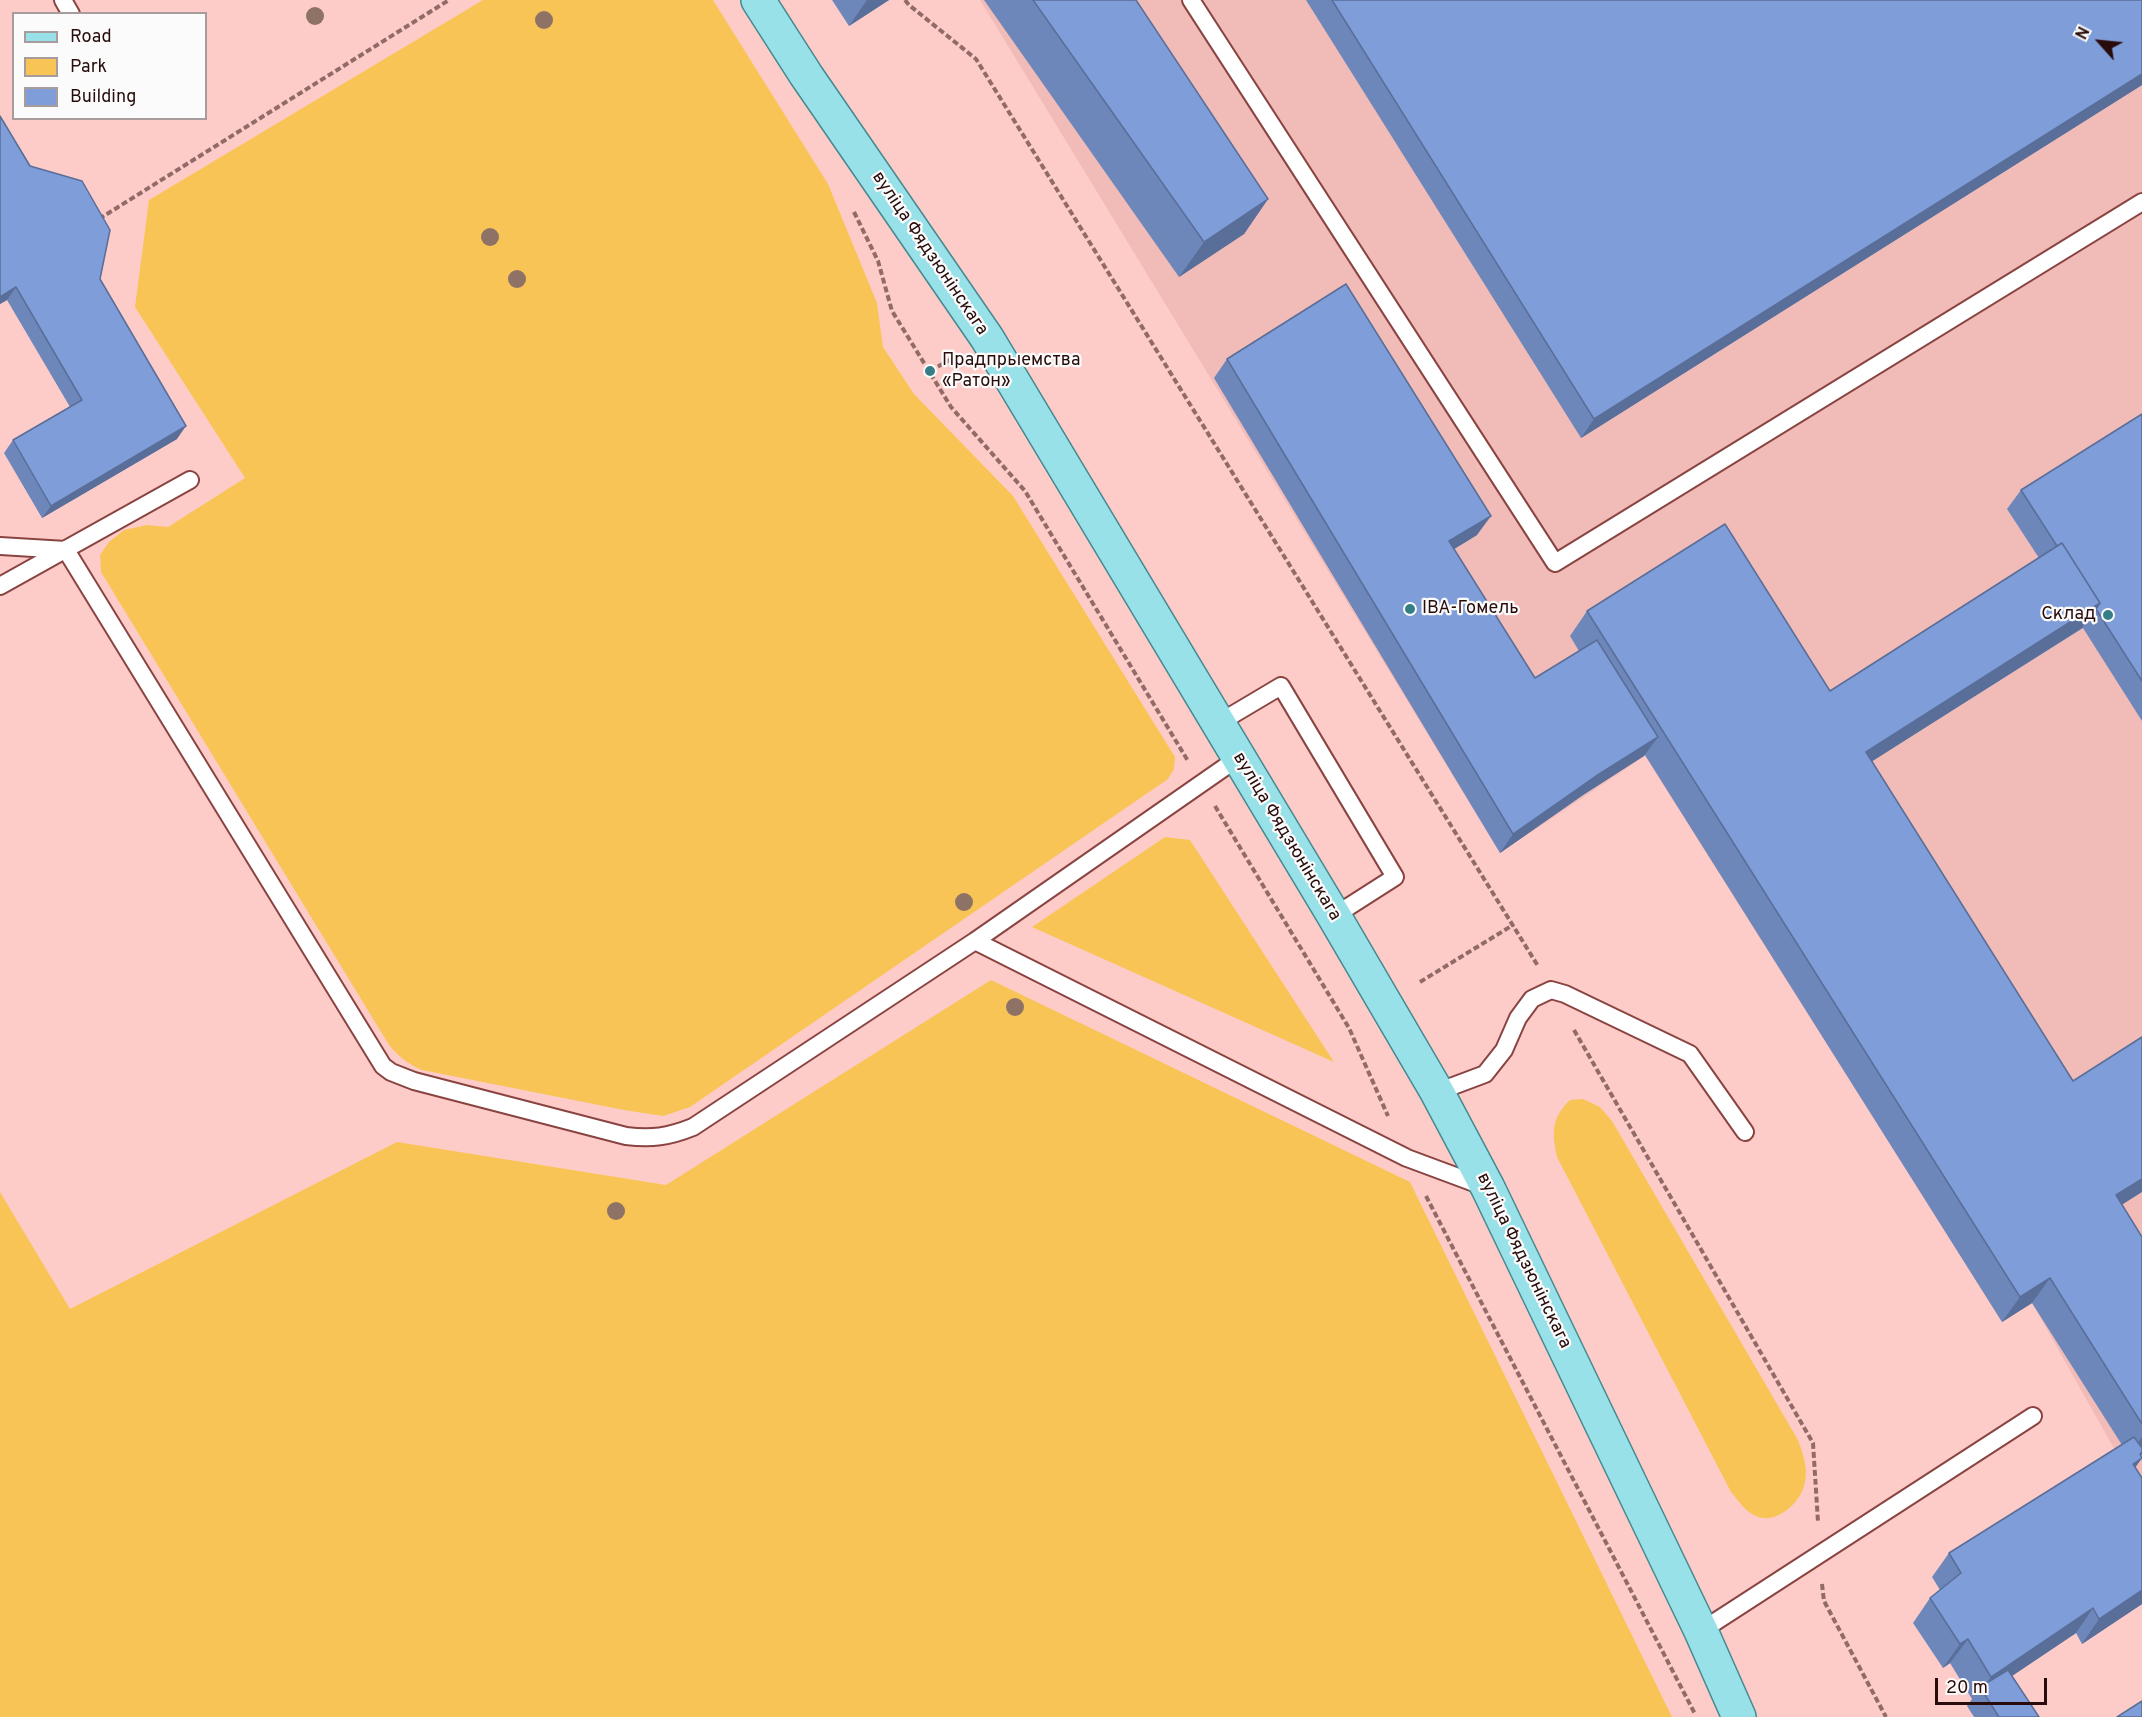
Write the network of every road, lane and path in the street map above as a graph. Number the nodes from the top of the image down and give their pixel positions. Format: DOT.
graph roads {
  1 [pos="449,0"];
  2 [pos="758,0"];
  3 [pos="905,0"];
  4 [pos="1191,0"];
  5 [pos="2142,202"];
  6 [pos="90,224"];
  7 [pos="892,311"];
  8 [pos="190,480"];
  9 [pos="0,546"];
  10 [pos="66,550"];
  11 [pos="0,586"];
  12 [pos="1217,724"];
  13 [pos="1238,758"];
  14 [pos="1202,784"];
  15 [pos="1334,916"];
  16 [pos="1513,925"];
  17 [pos="975,941"];
  18 [pos="1420,982"];
  19 [pos="1551,990"];
  20 [pos="1437,1092"];
  21 [pos="1744,1132"];
  22 [pos="1407,1158"];
  23 [pos="1488,1188"];
  24 [pos="2033,1416"];
  25 [pos="1820,1555"];
  26 [pos="1701,1631"];
  27 [pos="1697,1717"];
  28 [pos="1739,1717"];
  29 [pos="1886,1717"];
  1 -- 6 [label="path"];
  2 -- 12 [label="main road, вуліца Фядзюнінскага"];
  3 -- 16 [label="path"];
  4 -- 5 [label="lane"];
  7 -- 14 [label="path"];
  8 -- 10 [label="lane"];
  9 -- 10 [label="lane"];
  10 -- 11 [label="lane"];
  10 -- 17 [label="lane"];
  12 -- 13 [label="main road, вуліца Фядзюнінскага"];
  12 -- 15 [label="lane"];
  13 -- 14 [label="lane"];
  13 -- 15 [label="main road, вуліца Фядзюнінскага"];
  14 -- 17 [label="lane"];
  14 -- 22 [label="path"];
  15 -- 20 [label="main road, вуліца Фядзюнінскага"];
  16 -- 18 [label="path"];
  16 -- 19 [label="path"];
  17 -- 22 [label="lane"];
  19 -- 20 [label="lane"];
  19 -- 21 [label="lane"];
  19 -- 25 [label="path"];
  20 -- 23 [label="main road, вуліца Фядзюнінскага"];
  22 -- 23 [label="lane"];
  22 -- 27 [label="path"];
  23 -- 26 [label="main road, вуліца Фядзюнінскага"];
  24 -- 25 [label="lane"];
  25 -- 26 [label="lane"];
  25 -- 29 [label="path"];
  26 -- 28 [label="main road, вуліца Фядзюнінскага"];
}
